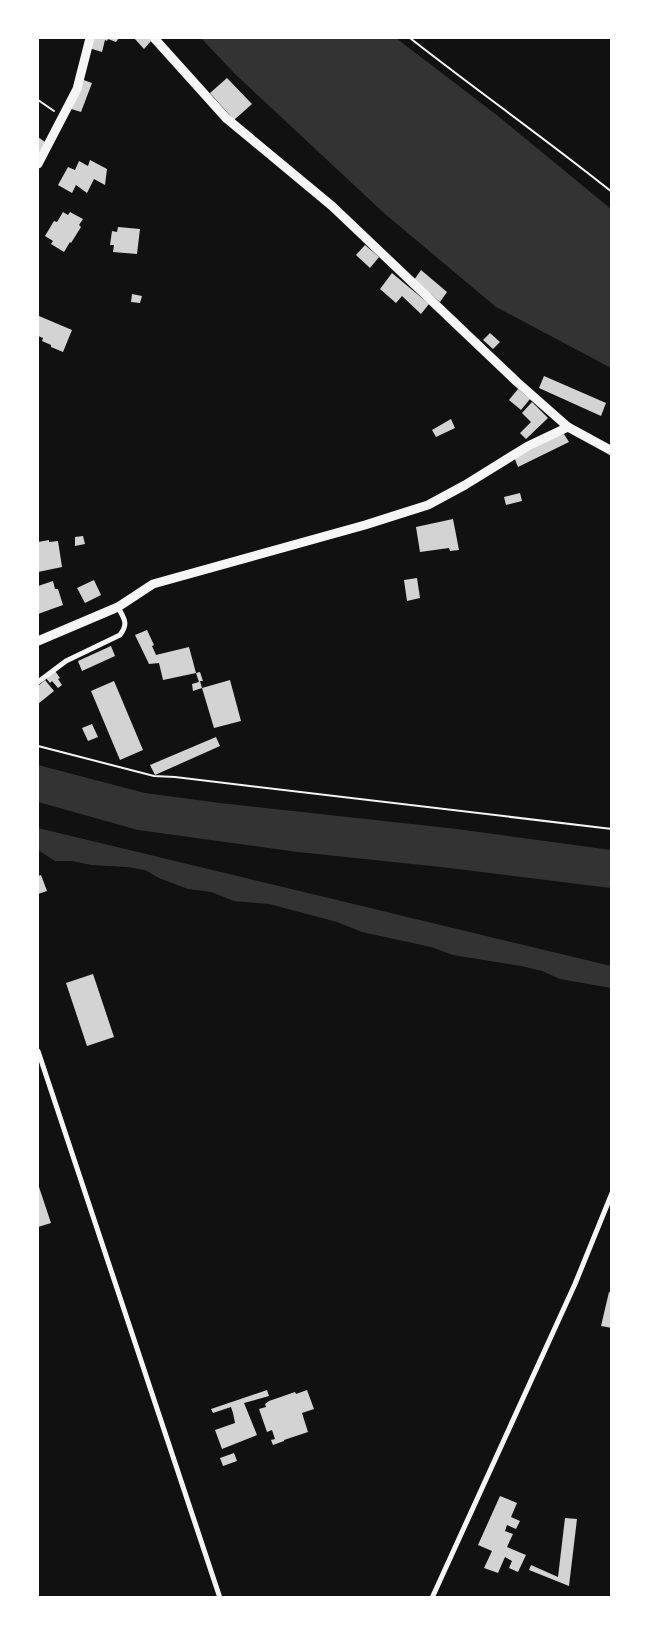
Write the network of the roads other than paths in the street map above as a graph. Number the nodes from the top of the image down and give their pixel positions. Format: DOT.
graph roads {
  1 [pos="90,38"];
  2 [pos="154,38"];
  3 [pos="38,164"];
  4 [pos="568,427"];
  5 [pos="612,451"];
  6 [pos="118,607"];
  7 [pos="38,641"];
  8 [pos="38,682"];
  9 [pos="38,1051"];
  10 [pos="612,1193"];
  11 [pos="220,1598"];
  12 [pos="432,1598"];
  1 -- 3 [label="street"];
  2 -- 4 [label="street"];
  4 -- 5 [label="street"];
  4 -- 6 [label="street"];
  6 -- 7 [label="street"];
  6 -- 8 [label="street"];
  9 -- 11 [label="street"];
  10 -- 12 [label="street"];
}
